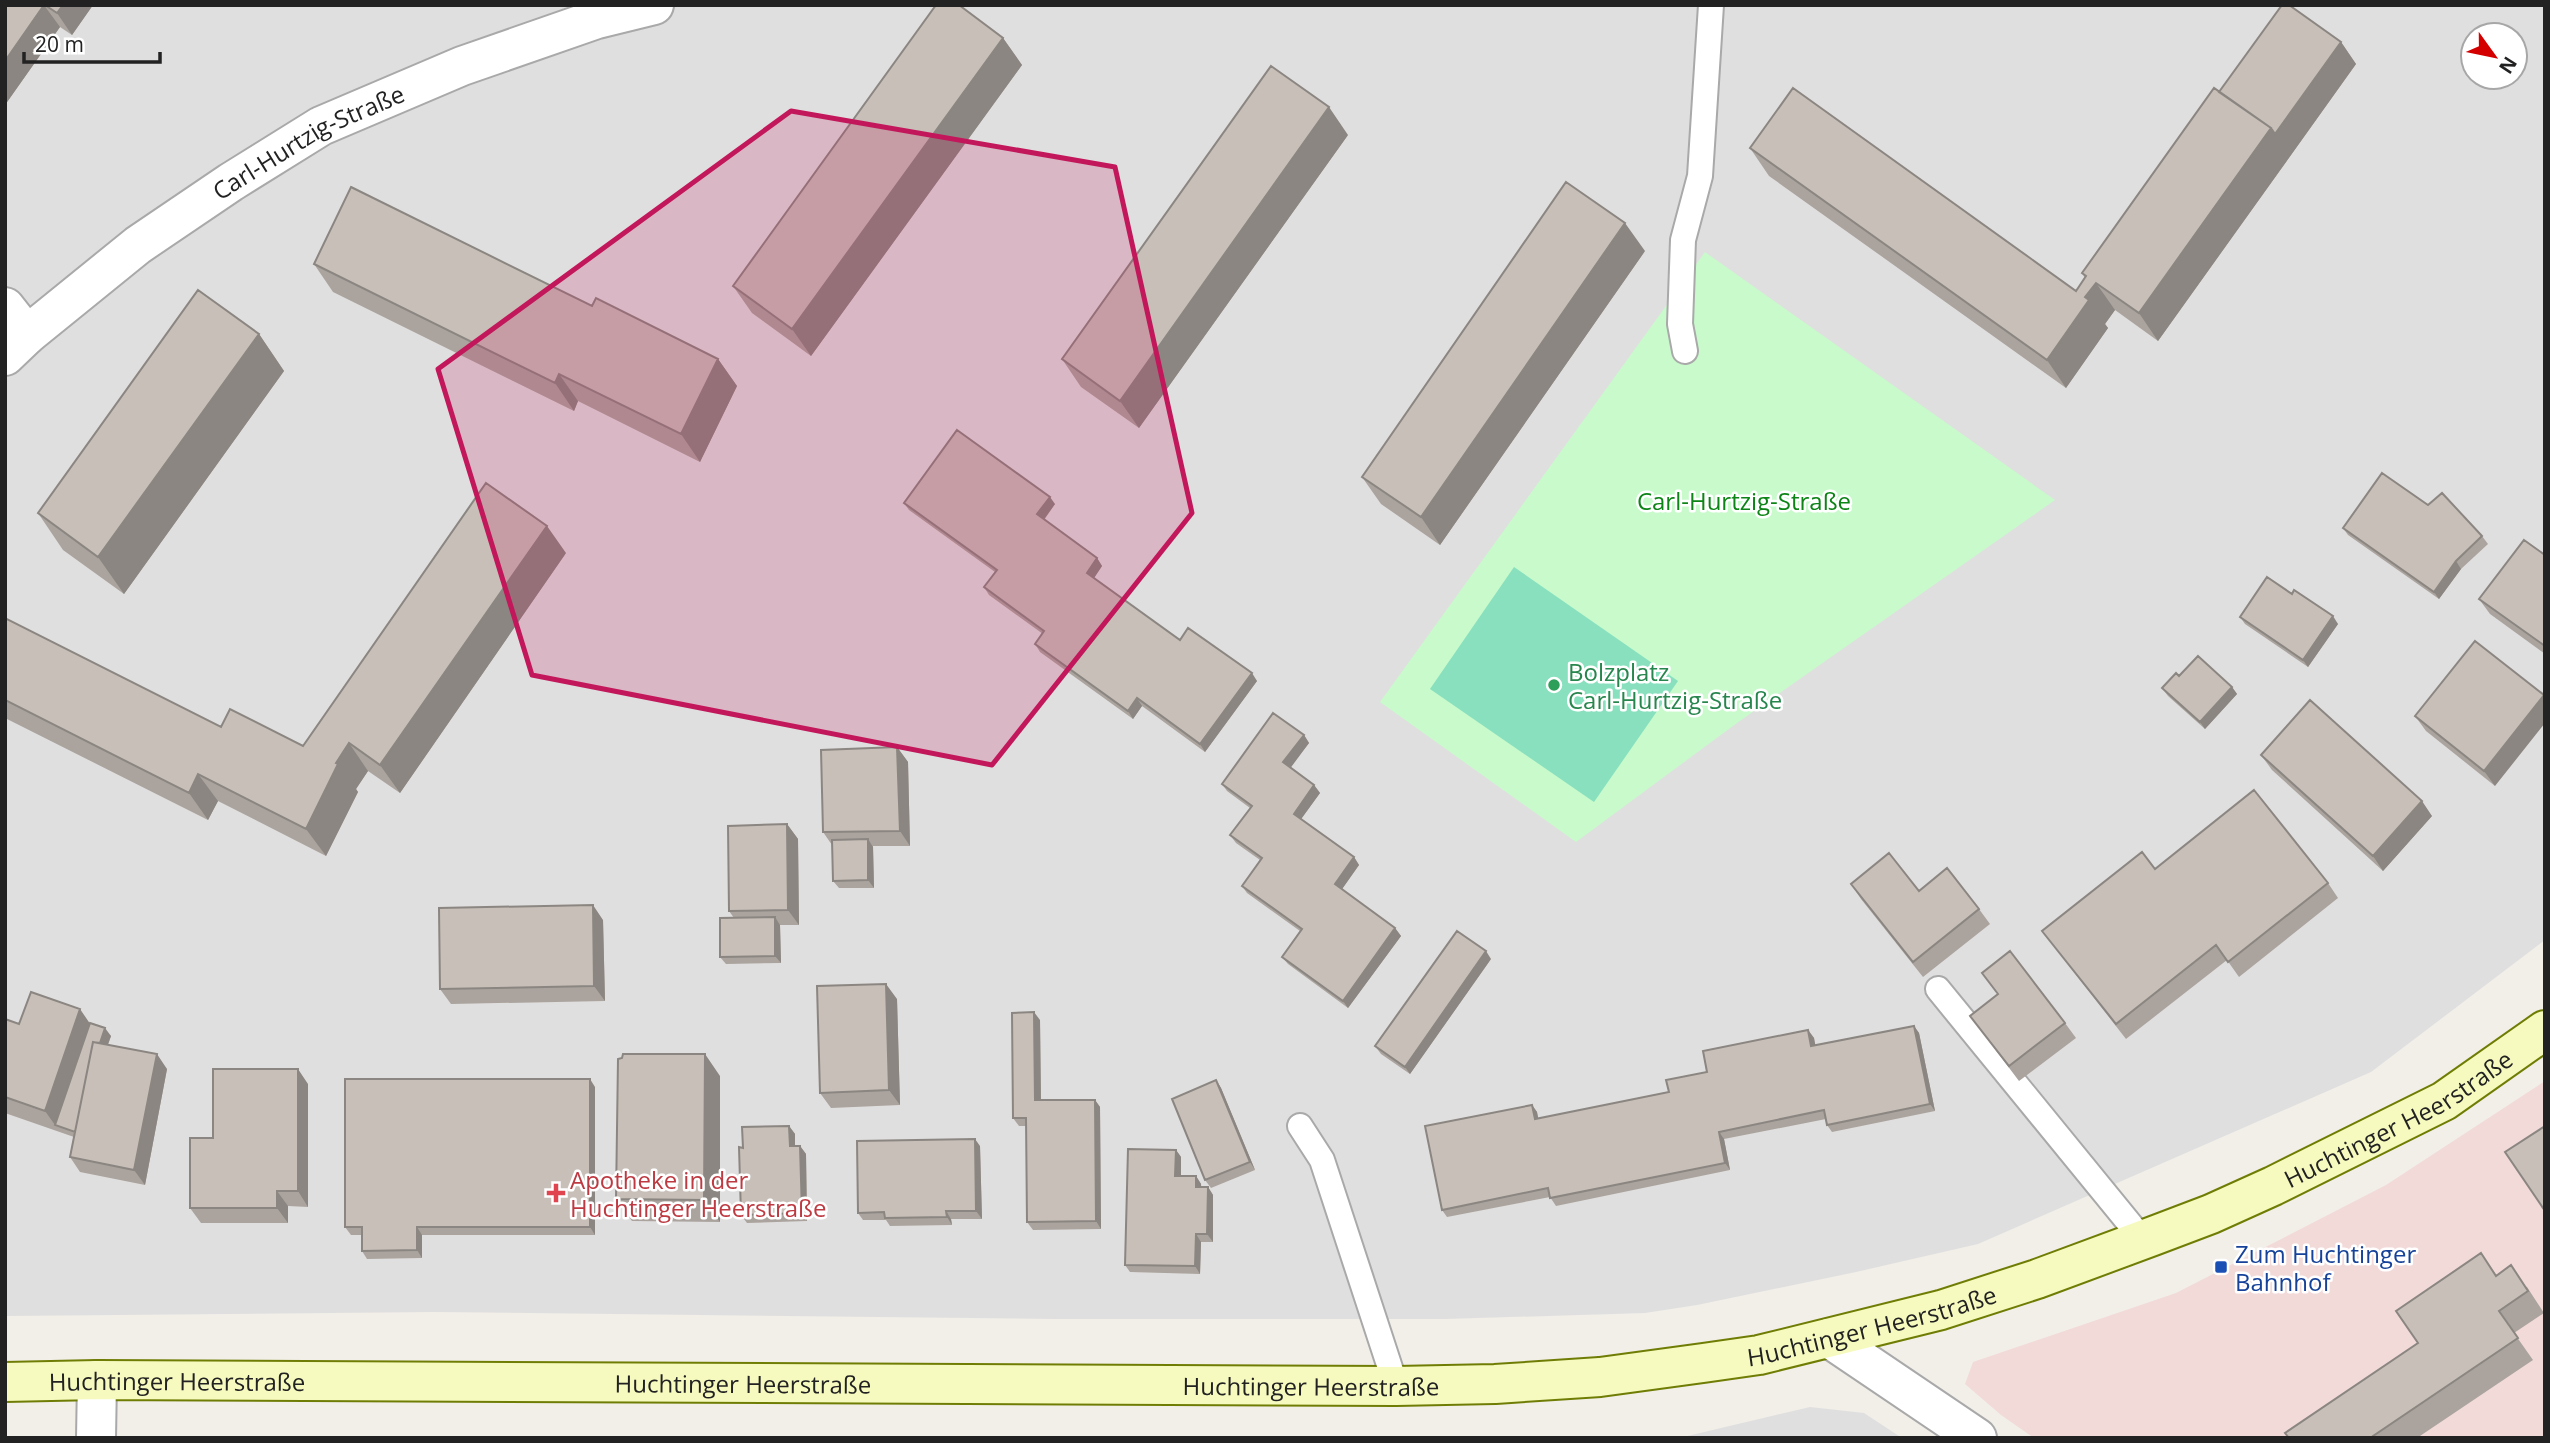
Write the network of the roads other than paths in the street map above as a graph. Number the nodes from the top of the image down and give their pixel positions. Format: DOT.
graph roads {
  1 [pos="654,5"];
  2 [pos="1711,5"];
  3 [pos="12,333"];
  4 [pos="1685,351"];
  5 [pos="1938,989"];
  6 [pos="2545,1030"];
  7 [pos="1300,1126"];
  8 [pos="2143,1240"];
  9 [pos="1829,1338"];
  10 [pos="97,1380"];
  11 [pos="5,1382"];
  12 [pos="1396,1386"];
  13 [pos="96,1438"];
  14 [pos="1977,1438"];
  1 -- 3 [label="street, Carl-Hurtzig-Straße"];
  2 -- 4 [label="lane"];
  5 -- 8 [label="lane"];
  6 -- 8 [label="main road, Huchtinger Heerstraße"];
  7 -- 12 [label="lane"];
  8 -- 9 [label="main road, Huchtinger Heerstraße"];
  9 -- 12 [label="main road, Huchtinger Heerstraße"];
  9 -- 14 [label="street"];
  10 -- 11 [label="main road, Huchtinger Heerstraße"];
  10 -- 12 [label="main road, Huchtinger Heerstraße"];
  10 -- 13 [label="street"];
}
